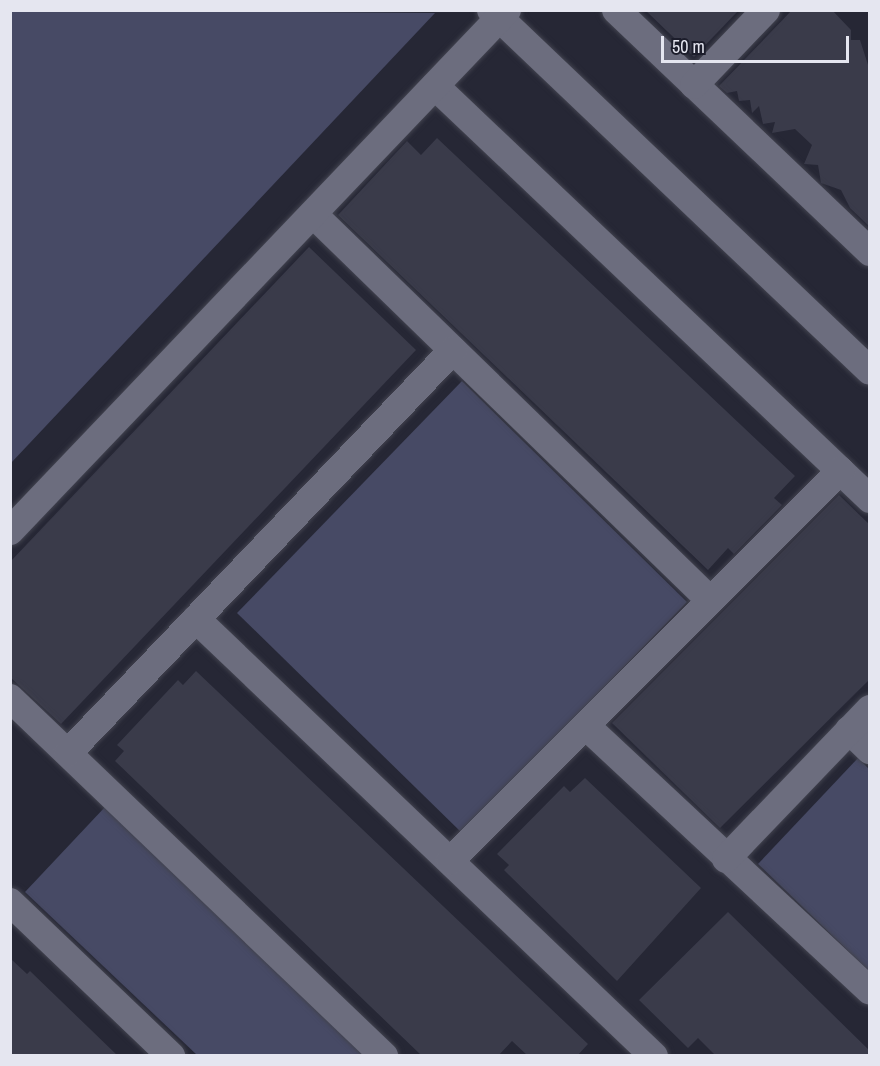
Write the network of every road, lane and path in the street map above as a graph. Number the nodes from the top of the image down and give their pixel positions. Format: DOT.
graph roads {
  1 [pos="616,10"];
  2 [pos="766,10"];
  3 [pos="499,13"];
  4 [pos="435,86"];
  5 [pos="694,86"];
  6 [pos="313,214"];
  7 [pos="870,252"];
  8 [pos="453,350"];
  9 [pos="870,371"];
  10 [pos="840,471"];
  11 [pos="870,499"];
  12 [pos="10,531"];
  13 [pos="710,600"];
  14 [pos="196,619"];
  15 [pos="10,698"];
  16 [pos="870,709"];
  17 [pos="586,726"];
  18 [pos="849,730"];
  19 [pos="870,750"];
  20 [pos="68,753"];
  21 [pos="726,859"];
  22 [pos="450,861"];
  23 [pos="10,902"];
  24 [pos="870,991"];
  25 [pos="171,1056"];
  26 [pos="384,1056"];
  27 [pos="654,1056"];
  1 -- 5 [label="street"];
  2 -- 5 [label="street"];
  3 -- 4 [label="street"];
  3 -- 9 [label="street"];
  4 -- 6 [label="street"];
  4 -- 10 [label="street"];
  5 -- 7 [label="street"];
  6 -- 8 [label="street"];
  6 -- 12 [label="street"];
  8 -- 13 [label="street"];
  8 -- 14 [label="street"];
  10 -- 11 [label="street"];
  10 -- 13 [label="street"];
  13 -- 17 [label="street"];
  14 -- 20 [label="street"];
  14 -- 22 [label="street"];
  15 -- 20 [label="street"];
  16 -- 18 [label="street"];
  17 -- 21 [label="street"];
  17 -- 22 [label="street"];
  18 -- 19 [label="street"];
  18 -- 21 [label="street"];
  20 -- 26 [label="street"];
  21 -- 24 [label="street"];
  22 -- 27 [label="street"];
  23 -- 25 [label="street"];
}
